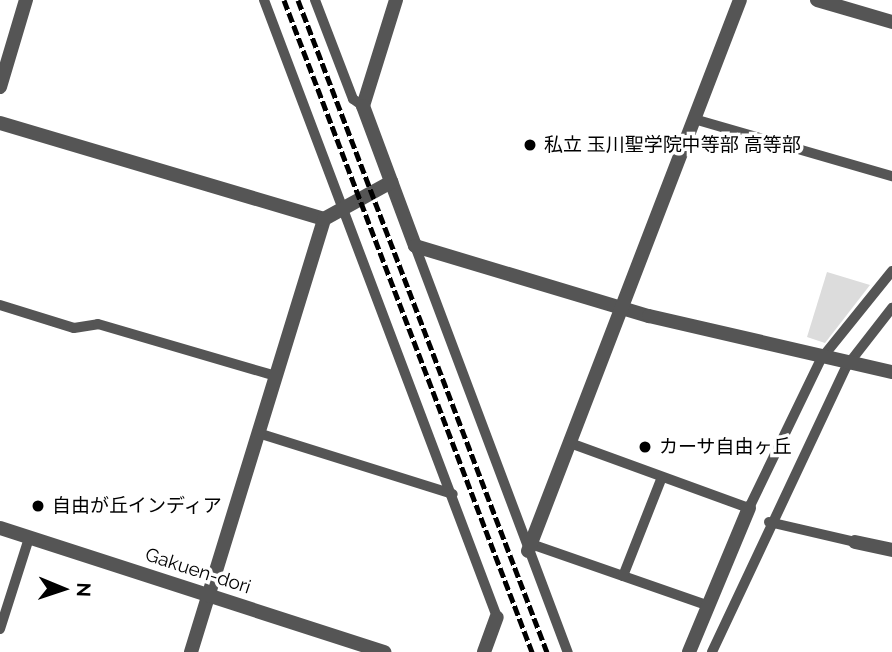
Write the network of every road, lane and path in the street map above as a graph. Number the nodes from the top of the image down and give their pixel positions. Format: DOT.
graph roads {
  1 [pos="26,0"];
  2 [pos="264,0"];
  3 [pos="315,0"];
  4 [pos="396,0"];
  5 [pos="740,0"];
  6 [pos="817,0"];
  7 [pos="892,22"];
  8 [pos="3,64"];
  9 [pos="0,87"];
  10 [pos="363,106"];
  11 [pos="694,119"];
  12 [pos="0,124"];
  13 [pos="892,176"];
  14 [pos="391,182"];
  15 [pos="343,209"];
  16 [pos="324,219"];
  17 [pos="415,247"];
  18 [pos="892,271"];
  19 [pos="0,305"];
  20 [pos="892,308"];
  21 [pos="621,309"];
  22 [pos="821,359"];
  23 [pos="846,367"];
  24 [pos="892,372"];
  25 [pos="276,376"];
  26 [pos="258,433"];
  27 [pos="570,443"];
  28 [pos="663,477"];
  29 [pos="453,494"];
  30 [pos="749,508"];
  31 [pos="769,522"];
  32 [pos="0,528"];
  33 [pos="29,538"];
  34 [pos="855,542"];
  35 [pos="530,547"];
  36 [pos="892,550"];
  37 [pos="623,576"];
  38 [pos="209,595"];
  39 [pos="709,606"];
  40 [pos="497,617"];
  41 [pos="0,629"];
  42 [pos="356,648"];
  43 [pos="191,652"];
  44 [pos="384,652"];
  45 [pos="484,652"];
  46 [pos="568,652"];
  47 [pos="689,652"];
  48 [pos="712,652"];
  1 -- 8 [label="street"];
  2 -- 15 [label="lane"];
  3 -- 10 [label="lane"];
  4 -- 10 [label="street"];
  5 -- 11 [label="street"];
  6 -- 7 [label="street"];
  8 -- 9 [label="street"];
  10 -- 14 [label="street"];
  11 -- 13 [label="lane"];
  11 -- 21 [label="street"];
  12 -- 16 [label="street"];
  14 -- 15 [label="street"];
  14 -- 17 [label="street"];
  15 -- 16 [label="street"];
  15 -- 29 [label="lane"];
  16 -- 25 [label="street"];
  17 -- 21 [label="street"];
  17 -- 35 [label="lane"];
  18 -- 22 [label="lane"];
  19 -- 25 [label="lane"];
  20 -- 23 [label="lane"];
  21 -- 22 [label="street"];
  21 -- 27 [label="street"];
  22 -- 23 [label="street"];
  22 -- 30 [label="lane"];
  23 -- 24 [label="street"];
  23 -- 31 [label="lane"];
  25 -- 26 [label="street"];
  26 -- 29 [label="lane"];
  26 -- 38 [label="street"];
  27 -- 28 [label="lane"];
  27 -- 35 [label="street"];
  28 -- 30 [label="lane"];
  28 -- 37 [label="lane"];
  29 -- 40 [label="lane"];
  30 -- 39 [label="street"];
  31 -- 34 [label="lane"];
  31 -- 48 [label="lane"];
  32 -- 33 [label="street, Gakuen-dori"];
  33 -- 38 [label="street, Gakuen-dori"];
  33 -- 41 [label="lane"];
  34 -- 36 [label="street"];
  35 -- 37 [label="lane"];
  35 -- 46 [label="lane"];
  37 -- 39 [label="lane"];
  38 -- 42 [label="street, Gakuen-dori"];
  38 -- 43 [label="street"];
  39 -- 47 [label="street"];
  40 -- 45 [label="street"];
  42 -- 44 [label="street, Gakuen-dori"];
}
